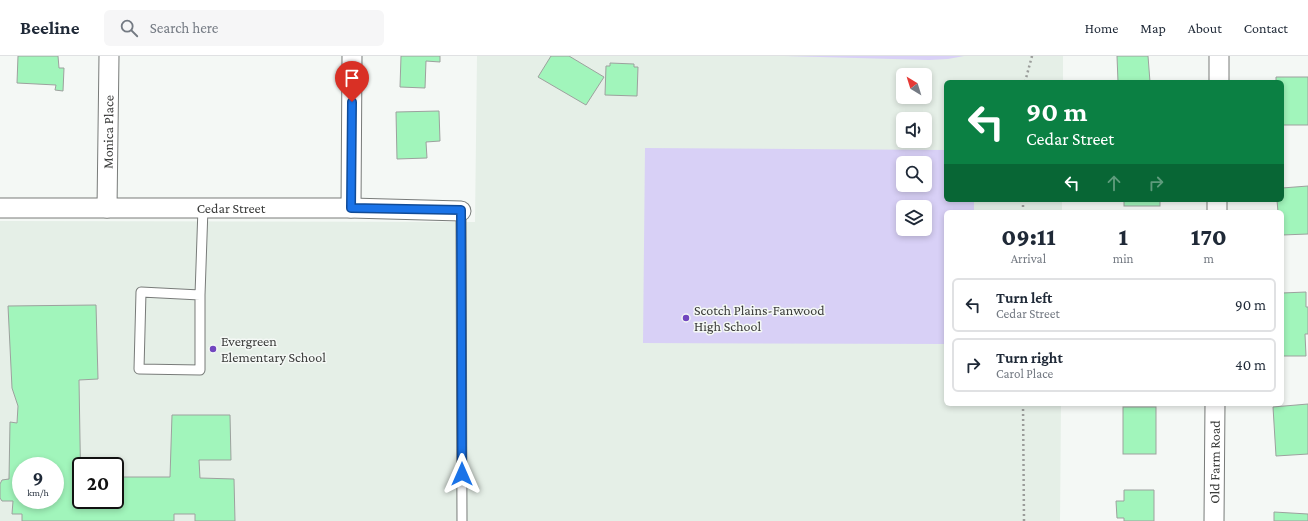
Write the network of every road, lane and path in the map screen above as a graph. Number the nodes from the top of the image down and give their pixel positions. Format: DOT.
graph roads {
  1 [pos="109,56"];
  2 [pos="352,56"];
  3 [pos="1032,56"];
  4 [pos="1219,56"];
  5 [pos="1026,80"];
  6 [pos="1219,80"];
  7 [pos="0,208"];
  8 [pos="107,208"];
  9 [pos="203,208"];
  10 [pos="351,208"];
  11 [pos="461,210"];
  12 [pos="200,295"];
  13 [pos="1023,406"];
  14 [pos="1215,406"];
  15 [pos="462,521"];
  16 [pos="1024,521"];
  17 [pos="1214,521"];
  1 -- 8 [label="street, Monica Place"];
  2 -- 10 [label="street"];
  3 -- 5 [label="path"];
  4 -- 6 [label="street"];
  7 -- 8 [label="street, Cedar Street"];
  8 -- 9 [label="street, Cedar Street"];
  9 -- 10 [label="street, Cedar Street"];
  9 -- 12 [label="lane"];
  10 -- 11 [label="street, Cedar Street"];
  11 -- 15 [label="lane"];
  12 -- 12 [label="lane"];
  13 -- 16 [label="path"];
  14 -- 17 [label="street, Old Farm Road"];
}
